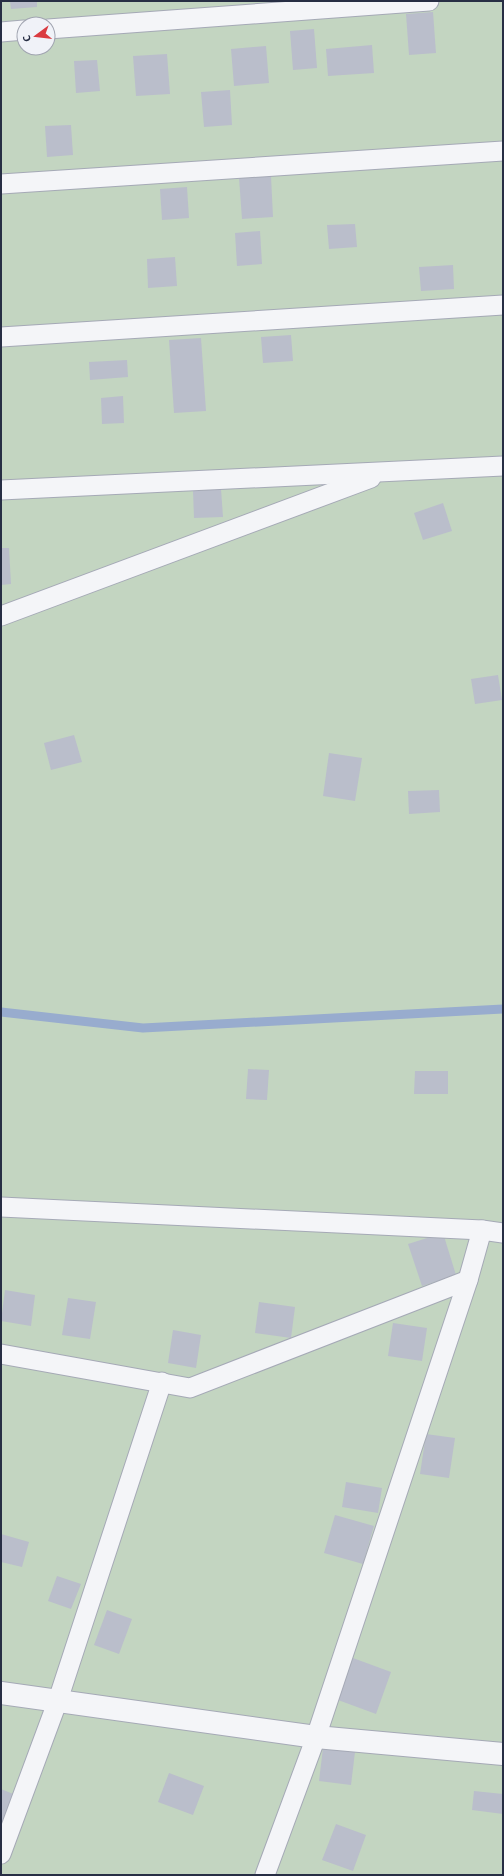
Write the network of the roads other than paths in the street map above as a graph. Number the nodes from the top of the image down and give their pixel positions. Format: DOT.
graph roads {
  1 [pos="429,1"];
  2 [pos="56,27"];
  3 [pos="16,31"];
  4 [pos="1,32"];
  5 [pos="503,151"];
  6 [pos="1,184"];
  7 [pos="503,305"];
  8 [pos="1,336"];
  9 [pos="503,466"];
  10 [pos="387,472"];
  11 [pos="1,490"];
  12 [pos="1,616"];
  13 [pos="1,1207"];
  14 [pos="482,1230"];
  15 [pos="503,1233"];
  16 [pos="468,1280"];
  17 [pos="1,1354"];
  18 [pos="162,1382"];
  19 [pos="1,1693"];
  20 [pos="58,1700"];
  21 [pos="316,1737"];
  22 [pos="503,1754"];
  23 [pos="1,1854"];
  24 [pos="265,1875"];
  1 -- 2 [label="lane"];
  3 -- 4 [label="lane"];
  5 -- 6 [label="lane"];
  7 -- 8 [label="lane"];
  9 -- 10 [label="lane"];
  10 -- 11 [label="lane"];
  10 -- 12 [label="lane"];
  13 -- 14 [label="lane"];
  14 -- 15 [label="lane"];
  14 -- 16 [label="lane"];
  16 -- 18 [label="lane"];
  16 -- 21 [label="lane"];
  17 -- 18 [label="lane"];
  18 -- 20 [label="lane"];
  19 -- 20 [label="street"];
  20 -- 21 [label="street"];
  20 -- 23 [label="lane"];
  21 -- 22 [label="street"];
  21 -- 24 [label="lane"];
}
